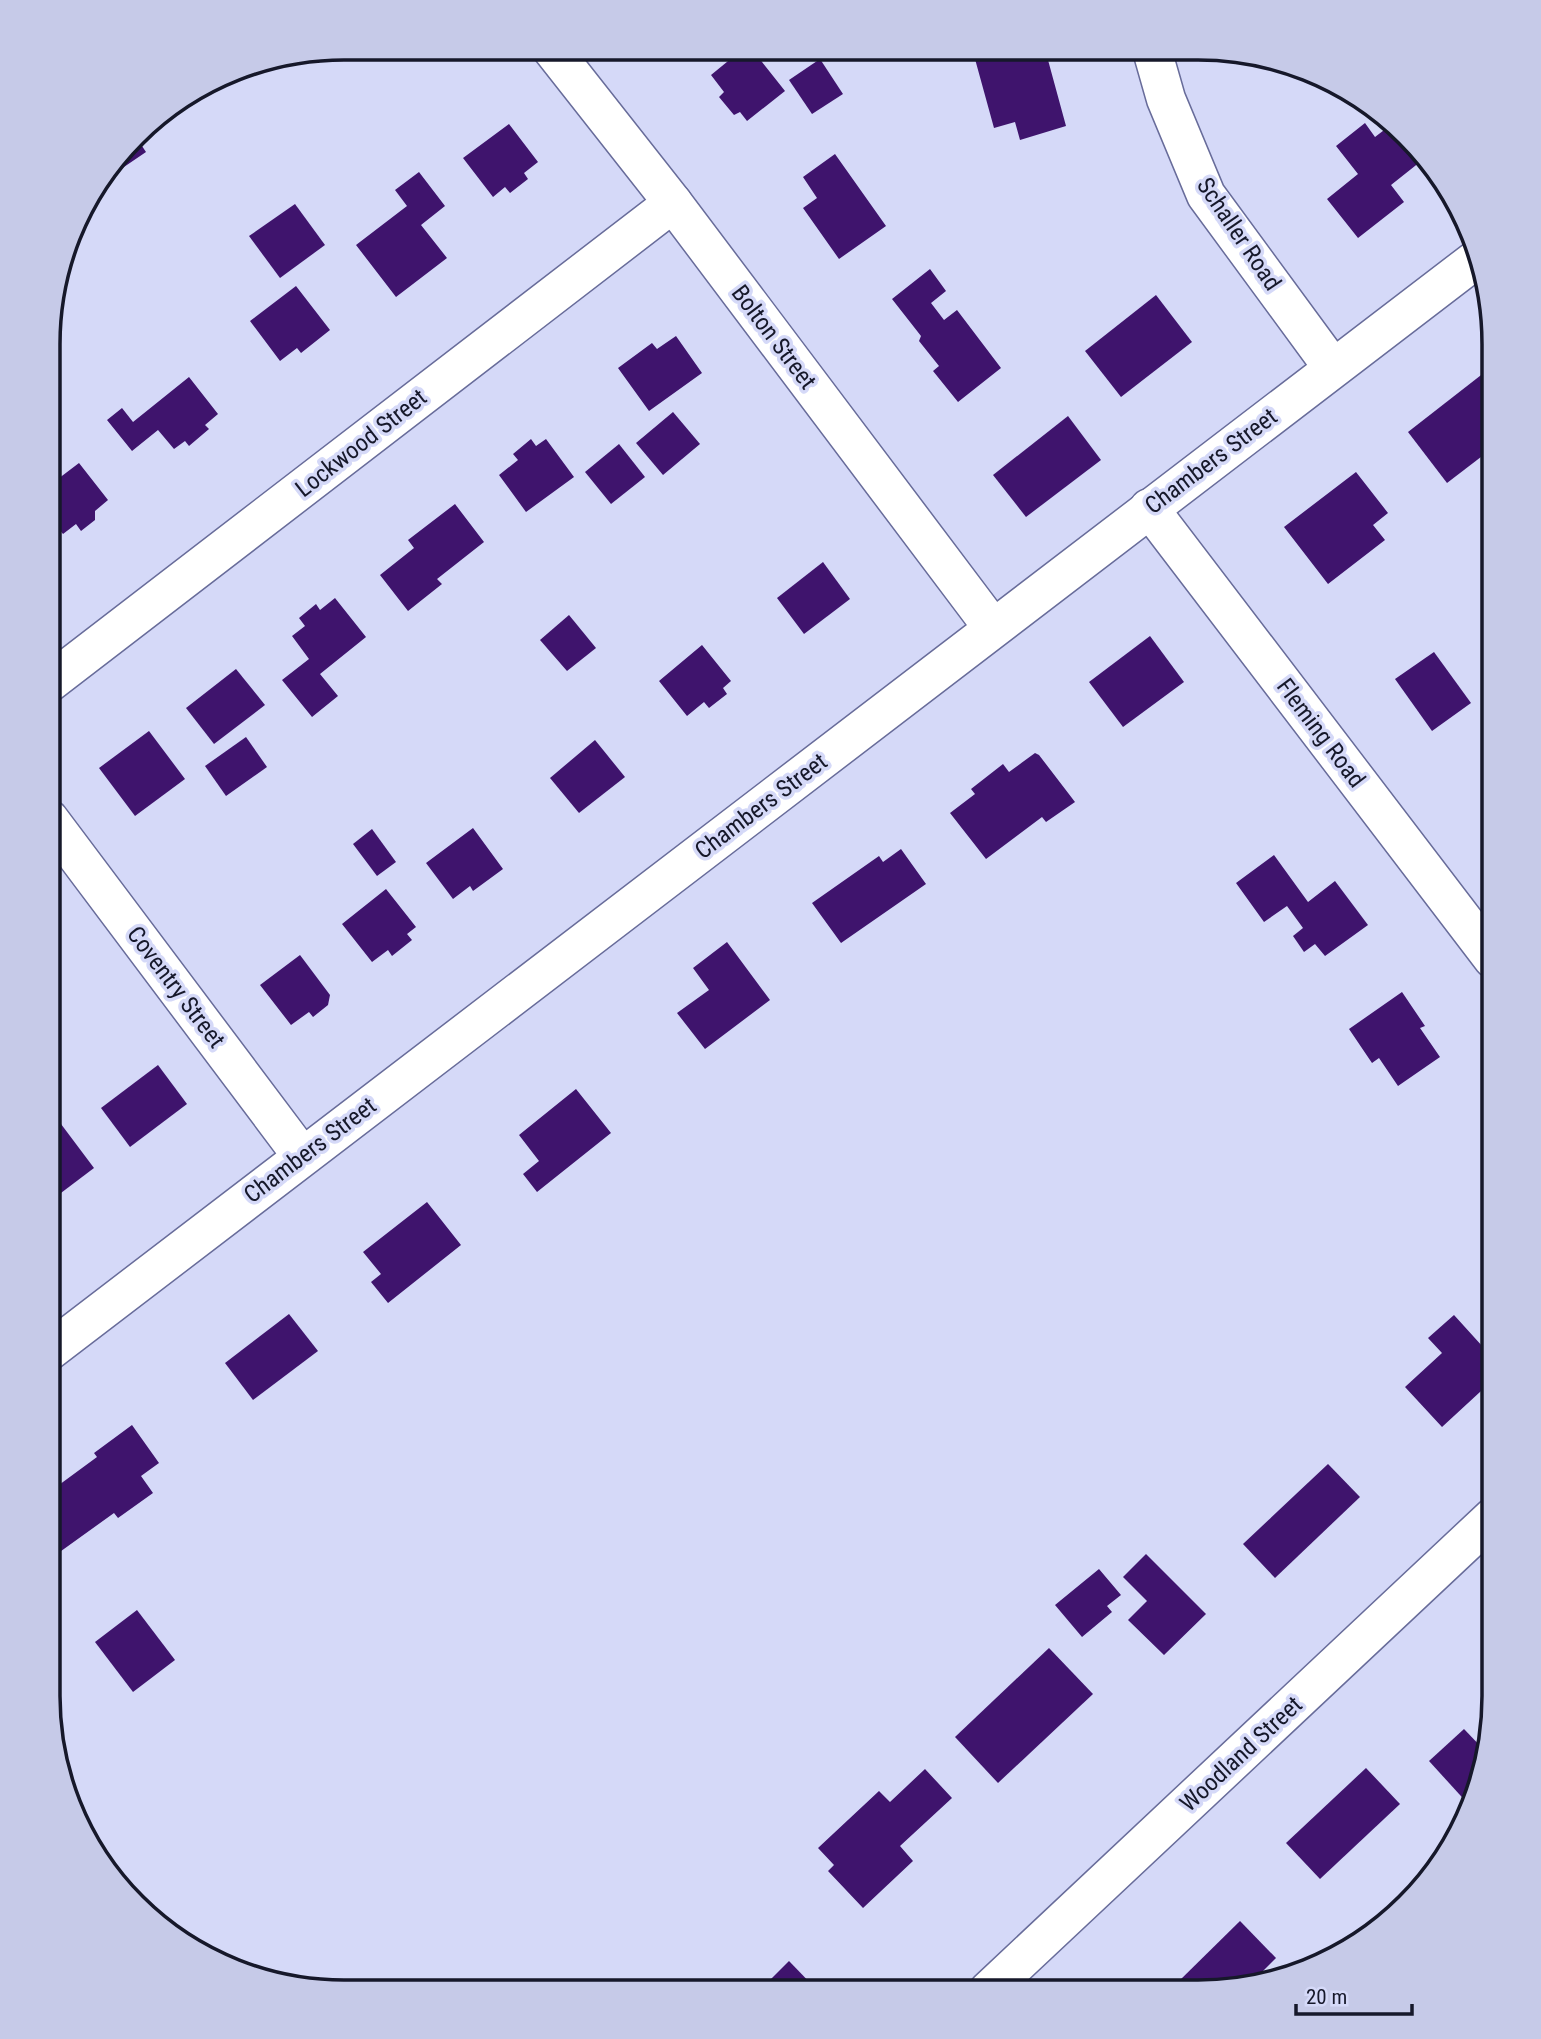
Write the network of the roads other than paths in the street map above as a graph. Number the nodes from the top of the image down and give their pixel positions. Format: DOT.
graph roads {
  1 [pos="560,60"];
  2 [pos="1155,60"];
  3 [pos="673,203"];
  4 [pos="1470,264"];
  5 [pos="1333,368"];
  6 [pos="1149,508"];
  7 [pos="993,628"];
  8 [pos="60,675"];
  9 [pos="60,833"];
  10 [pos="1482,944"];
  11 [pos="302,1156"];
  12 [pos="60,1343"];
  13 [pos="1482,1527"];
  14 [pos="1000,1980"];
  1 -- 3 [label="street, Bolton Street"];
  2 -- 5 [label="street, Schaller Road"];
  3 -- 7 [label="street, Bolton Street"];
  3 -- 8 [label="street, Lockwood Street"];
  4 -- 5 [label="street, Chambers Street"];
  5 -- 6 [label="street, Chambers Street"];
  6 -- 7 [label="street, Chambers Street"];
  6 -- 10 [label="street, Fleming Road"];
  7 -- 11 [label="street, Chambers Street"];
  9 -- 11 [label="street, Coventry Street"];
  11 -- 12 [label="street, Chambers Street"];
  13 -- 14 [label="street, Woodland Street"];
}
